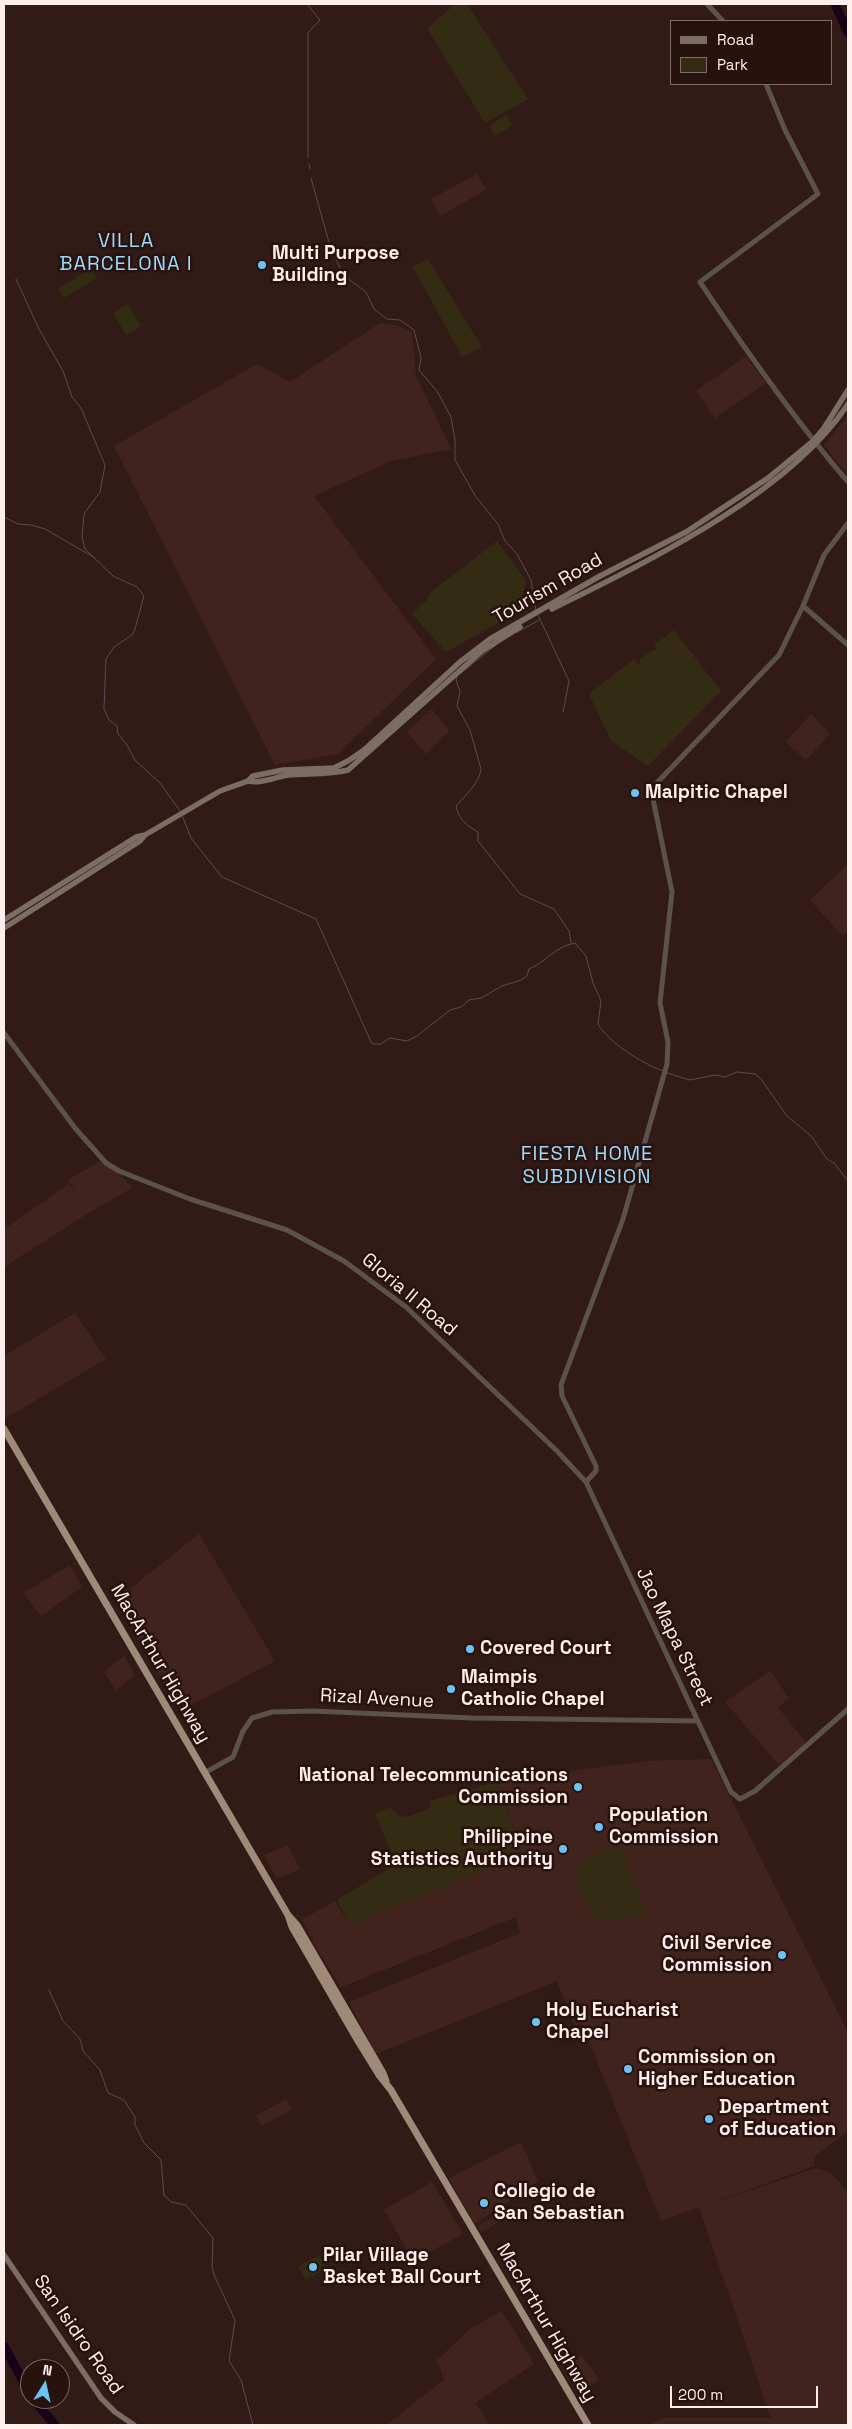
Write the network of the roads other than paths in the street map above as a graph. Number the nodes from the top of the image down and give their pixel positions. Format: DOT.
graph roads {
  1 [pos="707,4"];
  2 [pos="721,20"];
  3 [pos="766,85"];
  4 [pos="848,390"];
  5 [pos="848,404"];
  6 [pos="814,443"];
  7 [pos="848,482"];
  8 [pos="848,523"];
  9 [pos="803,606"];
  10 [pos="848,644"];
  11 [pos="145,835"];
  12 [pos="4,920"];
  13 [pos="4,928"];
  14 [pos="4,1033"];
  15 [pos="4,1429"];
  16 [pos="586,1482"];
  17 [pos="848,1710"];
  18 [pos="698,1720"];
  19 [pos="206,1772"];
  20 [pos="4,2255"];
  21 [pos="134,2425"];
  22 [pos="588,2425"];
  1 -- 2 [label="street"];
  3 -- 6 [label="street"];
  4 -- 6 [label="main road, Tourism Road"];
  5 -- 6 [label="main road, Tourism Road"];
  6 -- 7 [label="street"];
  6 -- 11 [label="main road, Tourism Road"];
  8 -- 9 [label="street"];
  9 -- 10 [label="street"];
  9 -- 16 [label="street"];
  11 -- 12 [label="main road, Tourism Road"];
  11 -- 13 [label="main road, Tourism Road"];
  14 -- 16 [label="street, Gloria II Road"];
  15 -- 19 [label="highway, MacArthur Highway"];
  16 -- 18 [label="street, Jao Mapa Street"];
  17 -- 18 [label="street, Jao Mapa Street"];
  18 -- 19 [label="street, Rizal Avenue"];
  19 -- 22 [label="highway, MacArthur Highway"];
  20 -- 21 [label="main road, San Isidro Road"];
}
